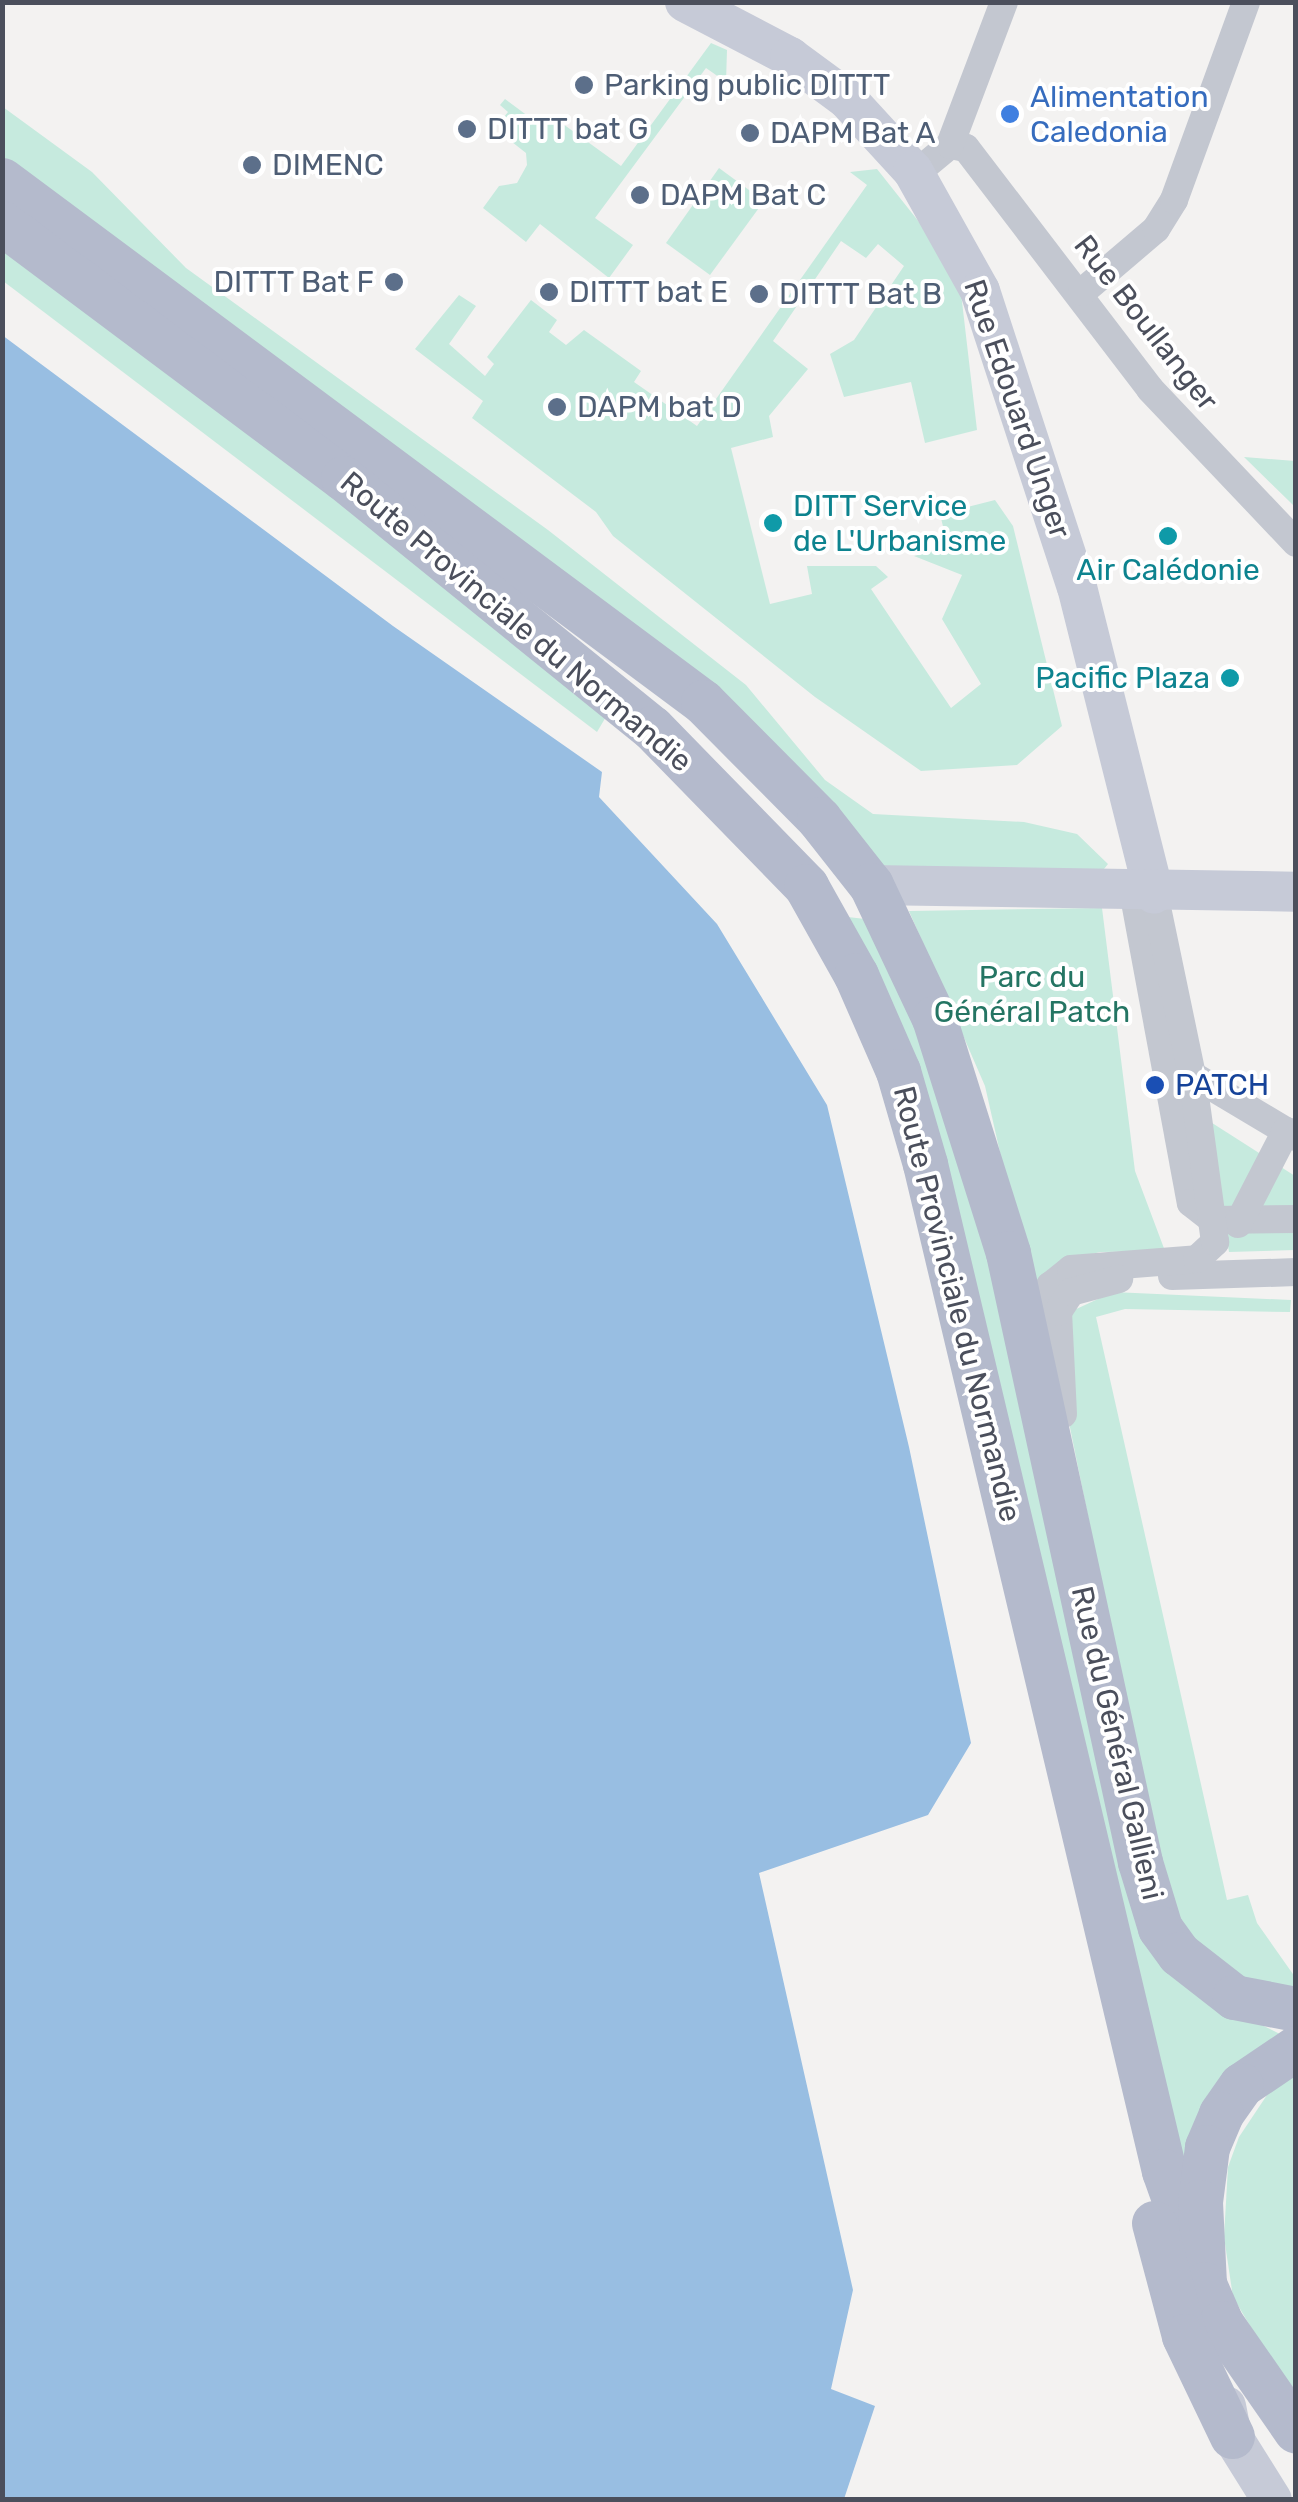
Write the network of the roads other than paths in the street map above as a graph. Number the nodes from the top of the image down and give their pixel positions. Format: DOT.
graph roads {
  1 [pos="685,2"];
  2 [pos="1004,2"];
  3 [pos="1246,2"];
  4 [pos="950,144"];
  5 [pos="915,174"];
  6 [pos="2,180"];
  7 [pos="2,223"];
  8 [pos="1082,292"];
  9 [pos="1296,543"];
  10 [pos="652,728"];
  11 [pos="1144,892"];
  12 [pos="1296,892"];
  13 [pos="876,893"];
  14 [pos="1192,1075"];
  15 [pos="1290,1134"];
  16 [pos="1296,1220"];
  17 [pos="1226,1222"];
  18 [pos="1296,1272"];
  19 [pos="1066,1513"];
  20 [pos="1052,1701"];
  21 [pos="1296,2009"];
  22 [pos="1296,2048"];
  23 [pos="1212,2303"];
  24 [pos="1296,2430"];
  25 [pos="1232,2436"];
  26 [pos="1272,2500"];
  1 -- 5 [label="street, Rue Edouard Unger"];
  2 -- 4 [label="street"];
  3 -- 8 [label="street"];
  4 -- 5 [label="street"];
  4 -- 8 [label="street, Rue Boullanger"];
  5 -- 11 [label="street, Rue Edouard Unger"];
  6 -- 13 [label="main road, Route Provinciale du Normandie"];
  7 -- 10 [label="main road, Route Provinciale du Normandie"];
  8 -- 9 [label="street, Rue Boullanger"];
  10 -- 13 [label="main road"];
  10 -- 20 [label="main road, Route Provinciale du Normandie"];
  11 -- 12 [label="street"];
  11 -- 13 [label="street"];
  11 -- 14 [label="street, Rue Edouard Unger"];
  11 -- 17 [label="street, Rue Edouard Unger"];
  13 -- 19 [label="main road, Route Provinciale du Normandie"];
  14 -- 15 [label="street"];
  14 -- 17 [label="street, Rue Edouard Unger"];
  15 -- 17 [label="street"];
  16 -- 17 [label="street"];
  17 -- 19 [label="street"];
  18 -- 19 [label="street"];
  19 -- 21 [label="main road, Rue du Général Gallieni"];
  20 -- 23 [label="main road, Route Provinciale du Normandie"];
  20 -- 25 [label="main road"];
  22 -- 23 [label="main road"];
  23 -- 24 [label="main road, Route Provinciale du Normandie"];
  23 -- 25 [label="street"];
  25 -- 26 [label="street"];
}
